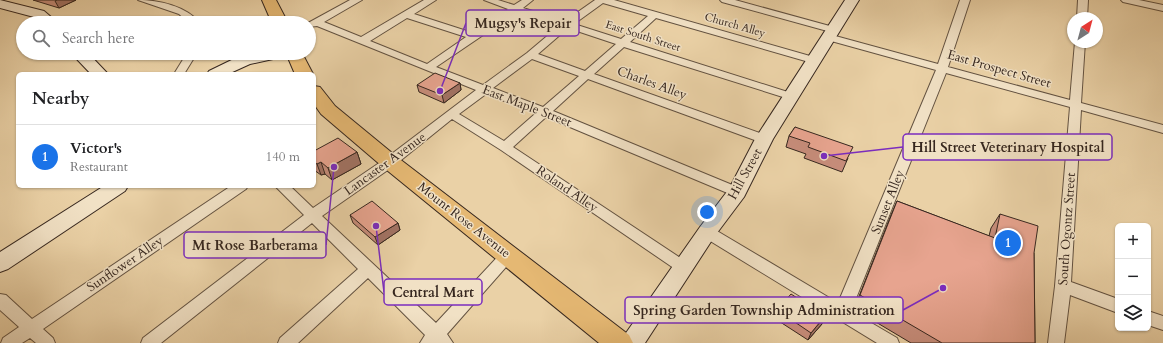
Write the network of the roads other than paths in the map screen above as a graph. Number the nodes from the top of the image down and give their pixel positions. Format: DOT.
graph roads {
  1 [pos="143,0"];
  2 [pos="269,0"];
  3 [pos="357,0"];
  4 [pos="431,0"];
  5 [pos="489,0"];
  6 [pos="528,0"];
  7 [pos="601,0"];
  8 [pos="604,0"];
  9 [pos="725,0"];
  10 [pos="851,0"];
  11 [pos="966,0"];
  12 [pos="1083,0"];
  13 [pos="1126,0"];
  14 [pos="0,4"];
  15 [pos="515,8"];
  16 [pos="1163,8"];
  17 [pos="1082,12"];
  18 [pos="407,15"];
  19 [pos="654,15"];
  20 [pos="42,16"];
  21 [pos="187,16"];
  22 [pos="277,16"];
  23 [pos="316,22"];
  24 [pos="567,24"];
  25 [pos="316,25"];
  26 [pos="831,34"];
  27 [pos="475,37"];
  28 [pos="362,41"];
  29 [pos="622,42"];
  30 [pos="1080,48"];
  31 [pos="531,55"];
  32 [pos="86,60"];
  33 [pos="188,60"];
  34 [pos="242,60"];
  35 [pos="297,60"];
  36 [pos="813,60"];
  37 [pos="428,68"];
  38 [pos="942,68"];
  39 [pos="98,72"];
  40 [pos="180,72"];
  41 [pos="219,72"];
  42 [pos="303,72"];
  43 [pos="586,74"];
  44 [pos="486,90"];
  45 [pos="316,94"];
  46 [pos="790,96"];
  47 [pos="1076,105"];
  48 [pos="546,112"];
  49 [pos="451,114"];
  50 [pos="1163,129"];
  51 [pos="764,139"];
  52 [pos="505,147"];
  53 [pos="390,162"];
  54 [pos="115,188"];
  55 [pos="238,188"];
  56 [pos="284,188"];
  57 [pos="737,192"];
  58 [pos="312,216"];
  59 [pos="706,232"];
  60 [pos="508,255"];
  61 [pos="0,264"];
  62 [pos="683,267"];
  63 [pos="368,268"];
  64 [pos="1063,286"];
  65 [pos="0,300"];
  66 [pos="1115,305"];
  67 [pos="842,313"];
  68 [pos="1151,319"];
  69 [pos="1163,323"];
  70 [pos="31,328"];
  71 [pos="437,340"];
  72 [pos="9,343"];
  73 [pos="48,343"];
  74 [pos="149,343"];
  75 [pos="286,343"];
  76 [pos="619,343"];
  77 [pos="631,343"];
  78 [pos="892,343"];
  79 [pos="1056,343"];
  1 -- 21 [label="street"];
  2 -- 22 [label="main road"];
  3 -- 23 [label="street"];
  4 -- 18 [label="street"];
  5 -- 15 [label="street, East South Street"];
  6 -- 15 [label="street"];
  7 -- 24 [label="street, Lancaster Avenue"];
  8 -- 19 [label="street, Church Alley"];
  9 -- 26 [label="street, East Prospect Street"];
  10 -- 26 [label="main road, Hill Street"];
  11 -- 38 [label="street, Sunset Alley"];
  12 -- 17 [label="street"];
  13 -- 16 [label="street"];
  14 -- 20 [label="main road"];
  15 -- 24 [label="street, East South Street"];
  15 -- 27 [label="street"];
  18 -- 27 [label="street"];
  18 -- 28 [label="street"];
  19 -- 29 [label="street"];
  19 -- 36 [label="street, Church Alley"];
  24 -- 29 [label="street, East South Street"];
  24 -- 31 [label="street, Lancaster Avenue"];
  25 -- 28 [label="street, East Maple Street"];
  26 -- 36 [label="main road, Hill Street"];
  26 -- 38 [label="street, East Prospect Street"];
  27 -- 37 [label="street"];
  28 -- 37 [label="street, East Maple Street"];
  29 -- 43 [label="street"];
  29 -- 46 [label="street, East South Street"];
  30 -- 47 [label="street, South Ogontz Street"];
  31 -- 43 [label="street, Charles Alley"];
  31 -- 44 [label="street, Lancaster Avenue"];
  32 -- 39 [label="main road"];
  33 -- 40 [label="street"];
  34 -- 41 [label="main road"];
  35 -- 42 [label="main road"];
  36 -- 46 [label="main road, Hill Street"];
  37 -- 44 [label="street, East Maple Street"];
  38 -- 47 [label="street, East Prospect Street"];
  38 -- 67 [label="street, Sunset Alley"];
  43 -- 48 [label="street"];
  43 -- 51 [label="street, Charles Alley"];
  44 -- 48 [label="street, East Maple Street"];
  44 -- 49 [label="street, Lancaster Avenue"];
  45 -- 53 [label="main road, Mount Rose Avenue"];
  46 -- 51 [label="main road, Hill Street"];
  47 -- 50 [label="street, East Prospect Street"];
  47 -- 64 [label="street, South Ogontz Street"];
  48 -- 52 [label="street"];
  48 -- 57 [label="street, East Maple Street"];
  49 -- 52 [label="street, Roland Alley"];
  49 -- 53 [label="street, Lancaster Avenue"];
  51 -- 57 [label="main road, Hill Street"];
  52 -- 62 [label="street, Roland Alley"];
  53 -- 58 [label="street, Lancaster Avenue"];
  53 -- 60 [label="main road, Mount Rose Avenue"];
  54 -- 61 [label="main road"];
  55 -- 70 [label="street, Sunflower Alley"];
  56 -- 58 [label="street"];
  57 -- 59 [label="main road, Hill Street"];
  58 -- 63 [label="street"];
  58 -- 74 [label="street, Lancaster Avenue"];
  59 -- 62 [label="main road, Hill Street"];
  59 -- 67 [label="street"];
  60 -- 71 [label="street"];
  60 -- 76 [label="main road, Mount Rose Avenue"];
  62 -- 77 [label="main road, Hill Street"];
  63 -- 71 [label="street"];
  63 -- 75 [label="street"];
  64 -- 66 [label="street"];
  64 -- 79 [label="street, South Ogontz Street"];
  65 -- 70 [label="street"];
  67 -- 78 [label="street"];
  68 -- 69 [label="street"];
  70 -- 72 [label="street, Sunflower Alley"];
  70 -- 73 [label="street"];
}
